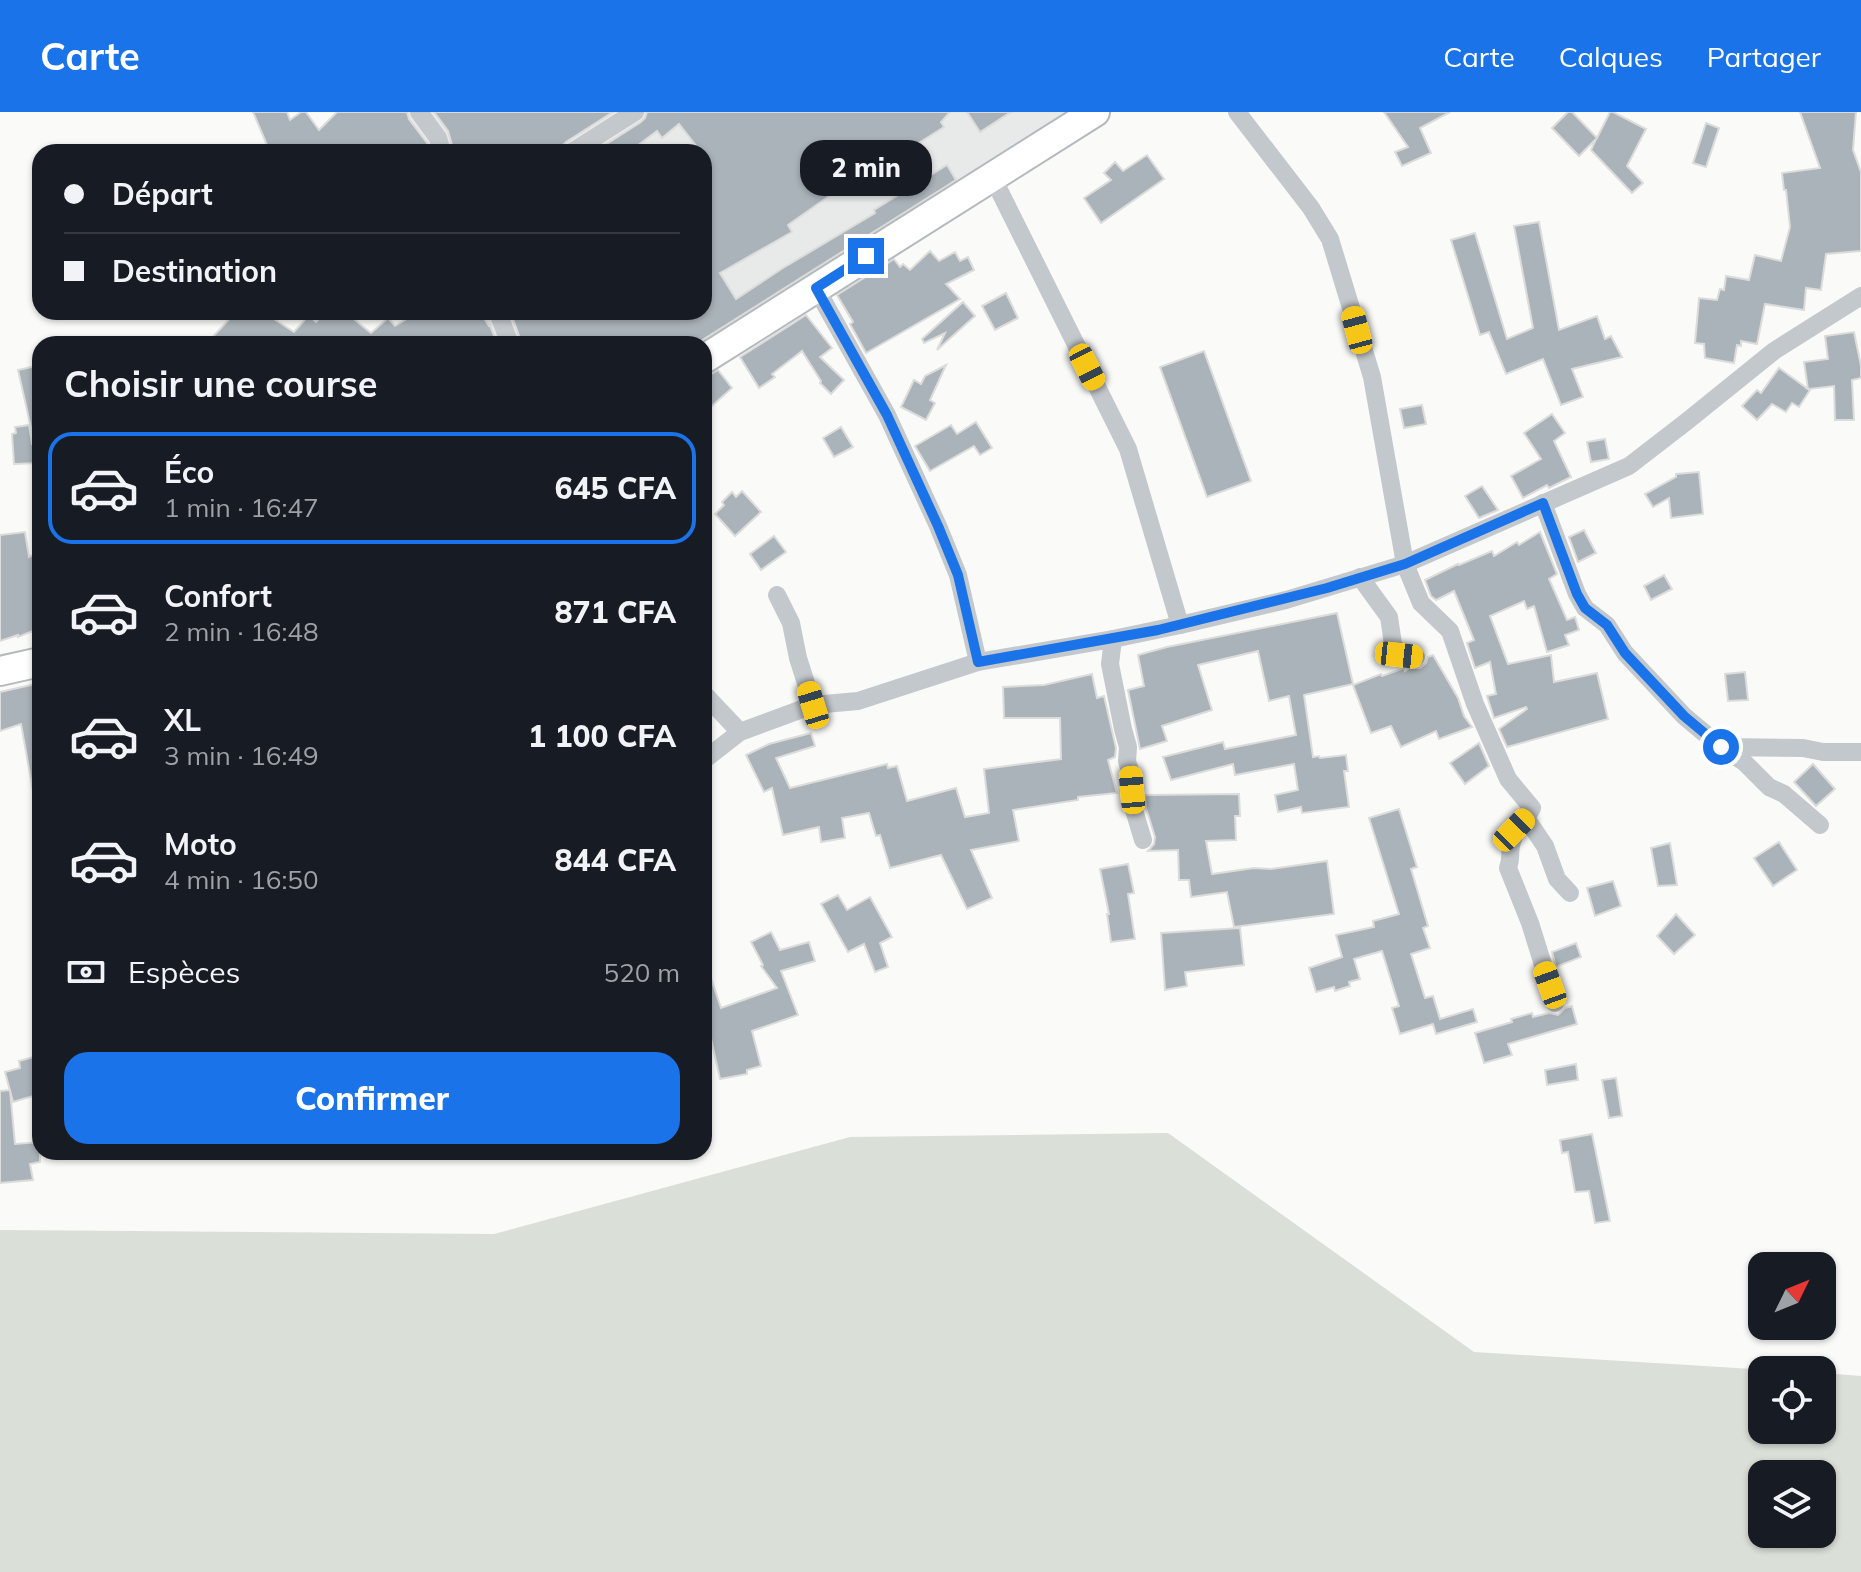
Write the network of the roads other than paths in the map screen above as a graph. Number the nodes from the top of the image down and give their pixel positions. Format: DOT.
graph roads {
  1 [pos="419,112"];
  2 [pos="635,112"];
  3 [pos="1095,112"];
  4 [pos="1237,112"];
  5 [pos="440,144"];
  6 [pos="585,144"];
  7 [pos="992,176"];
  8 [pos="816,288"];
  9 [pos="1861,296"];
  10 [pos="712,354"];
  11 [pos="1543,503"];
  12 [pos="1405,564"];
  13 [pos="1360,577"];
  14 [pos="777,595"];
  15 [pos="1180,625"];
  16 [pos="1113,639"];
  17 [pos="1416,657"];
  18 [pos="978,662"];
  19 [pos="32,664"];
  20 [pos="0,671"];
  21 [pos="712,702"];
  22 [pos="813,705"];
  23 [pos="740,732"];
  24 [pos="1721,747"];
  25 [pos="1861,752"];
  26 [pos="712,754"];
  27 [pos="1526,818"];
  28 [pos="1820,825"];
  29 [pos="1143,840"];
  30 [pos="1570,893"];
  31 [pos="1555,1003"];
  1 -- 5 [label="street"];
  2 -- 6 [label="street"];
  3 -- 7 [label="highway"];
  4 -- 12 [label="street"];
  7 -- 8 [label="highway"];
  7 -- 15 [label="street"];
  8 -- 10 [label="highway"];
  8 -- 18 [label="street"];
  9 -- 11 [label="street"];
  11 -- 12 [label="street"];
  11 -- 24 [label="street"];
  12 -- 13 [label="street"];
  12 -- 27 [label="street"];
  13 -- 15 [label="street"];
  13 -- 17 [label="street"];
  14 -- 22 [label="street"];
  15 -- 16 [label="street"];
  16 -- 18 [label="street"];
  16 -- 29 [label="street"];
  18 -- 22 [label="street"];
  19 -- 20 [label="highway"];
  21 -- 23 [label="street"];
  22 -- 23 [label="street"];
  23 -- 26 [label="street"];
  24 -- 25 [label="street"];
  24 -- 28 [label="street"];
  27 -- 30 [label="street"];
  27 -- 31 [label="street"];
}
